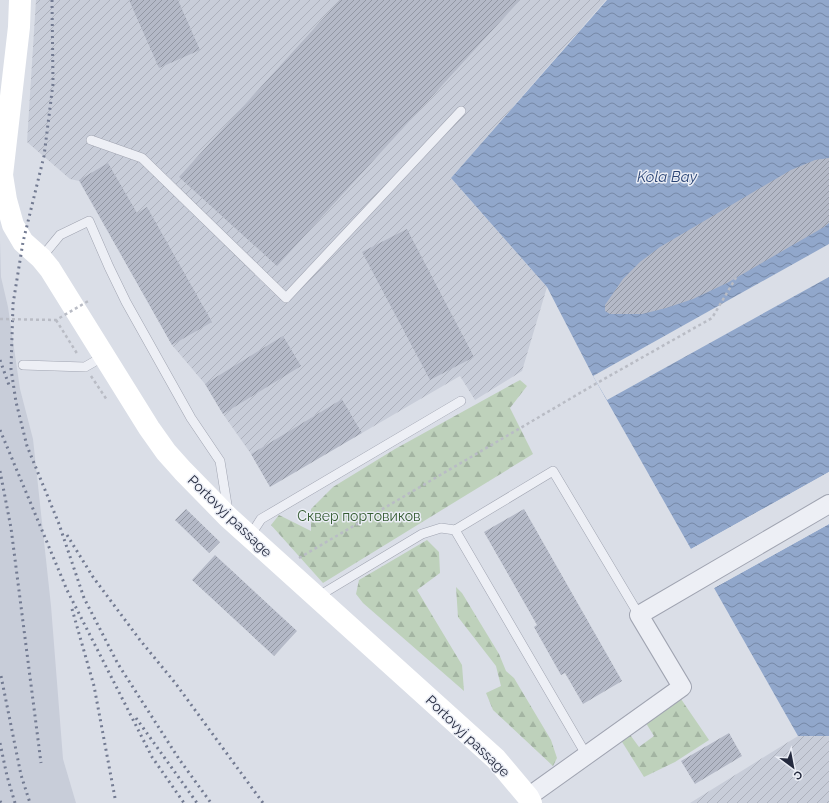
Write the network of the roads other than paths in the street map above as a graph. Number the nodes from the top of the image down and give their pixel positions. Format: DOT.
graph roads {
  1 [pos="20,0"];
  2 [pos="461,111"];
  3 [pos="91,140"];
  4 [pos="41,258"];
  5 [pos="104,356"];
  6 [pos="23,365"];
  7 [pos="461,401"];
  8 [pos="829,504"];
  9 [pos="228,517"];
  10 [pos="455,530"];
  11 [pos="250,536"];
  12 [pos="316,598"];
  13 [pos="639,615"];
  14 [pos="587,756"];
  15 [pos="530,800"];
  1 -- 4 [label="street, Portovyj passage"];
  2 -- 3 [label="lane"];
  4 -- 5 [label="street, Portovyj passage"];
  4 -- 9 [label="lane"];
  5 -- 6 [label="lane"];
  5 -- 9 [label="street, Portovyj passage"];
  7 -- 11 [label="lane"];
  8 -- 13 [label="street"];
  9 -- 11 [label="street, Portovyj passage"];
  10 -- 12 [label="lane"];
  10 -- 13 [label="lane"];
  10 -- 14 [label="lane"];
  11 -- 12 [label="street, Portovyj passage"];
  12 -- 15 [label="street, Portovyj passage"];
  13 -- 14 [label="street"];
  14 -- 15 [label="street"];
}
